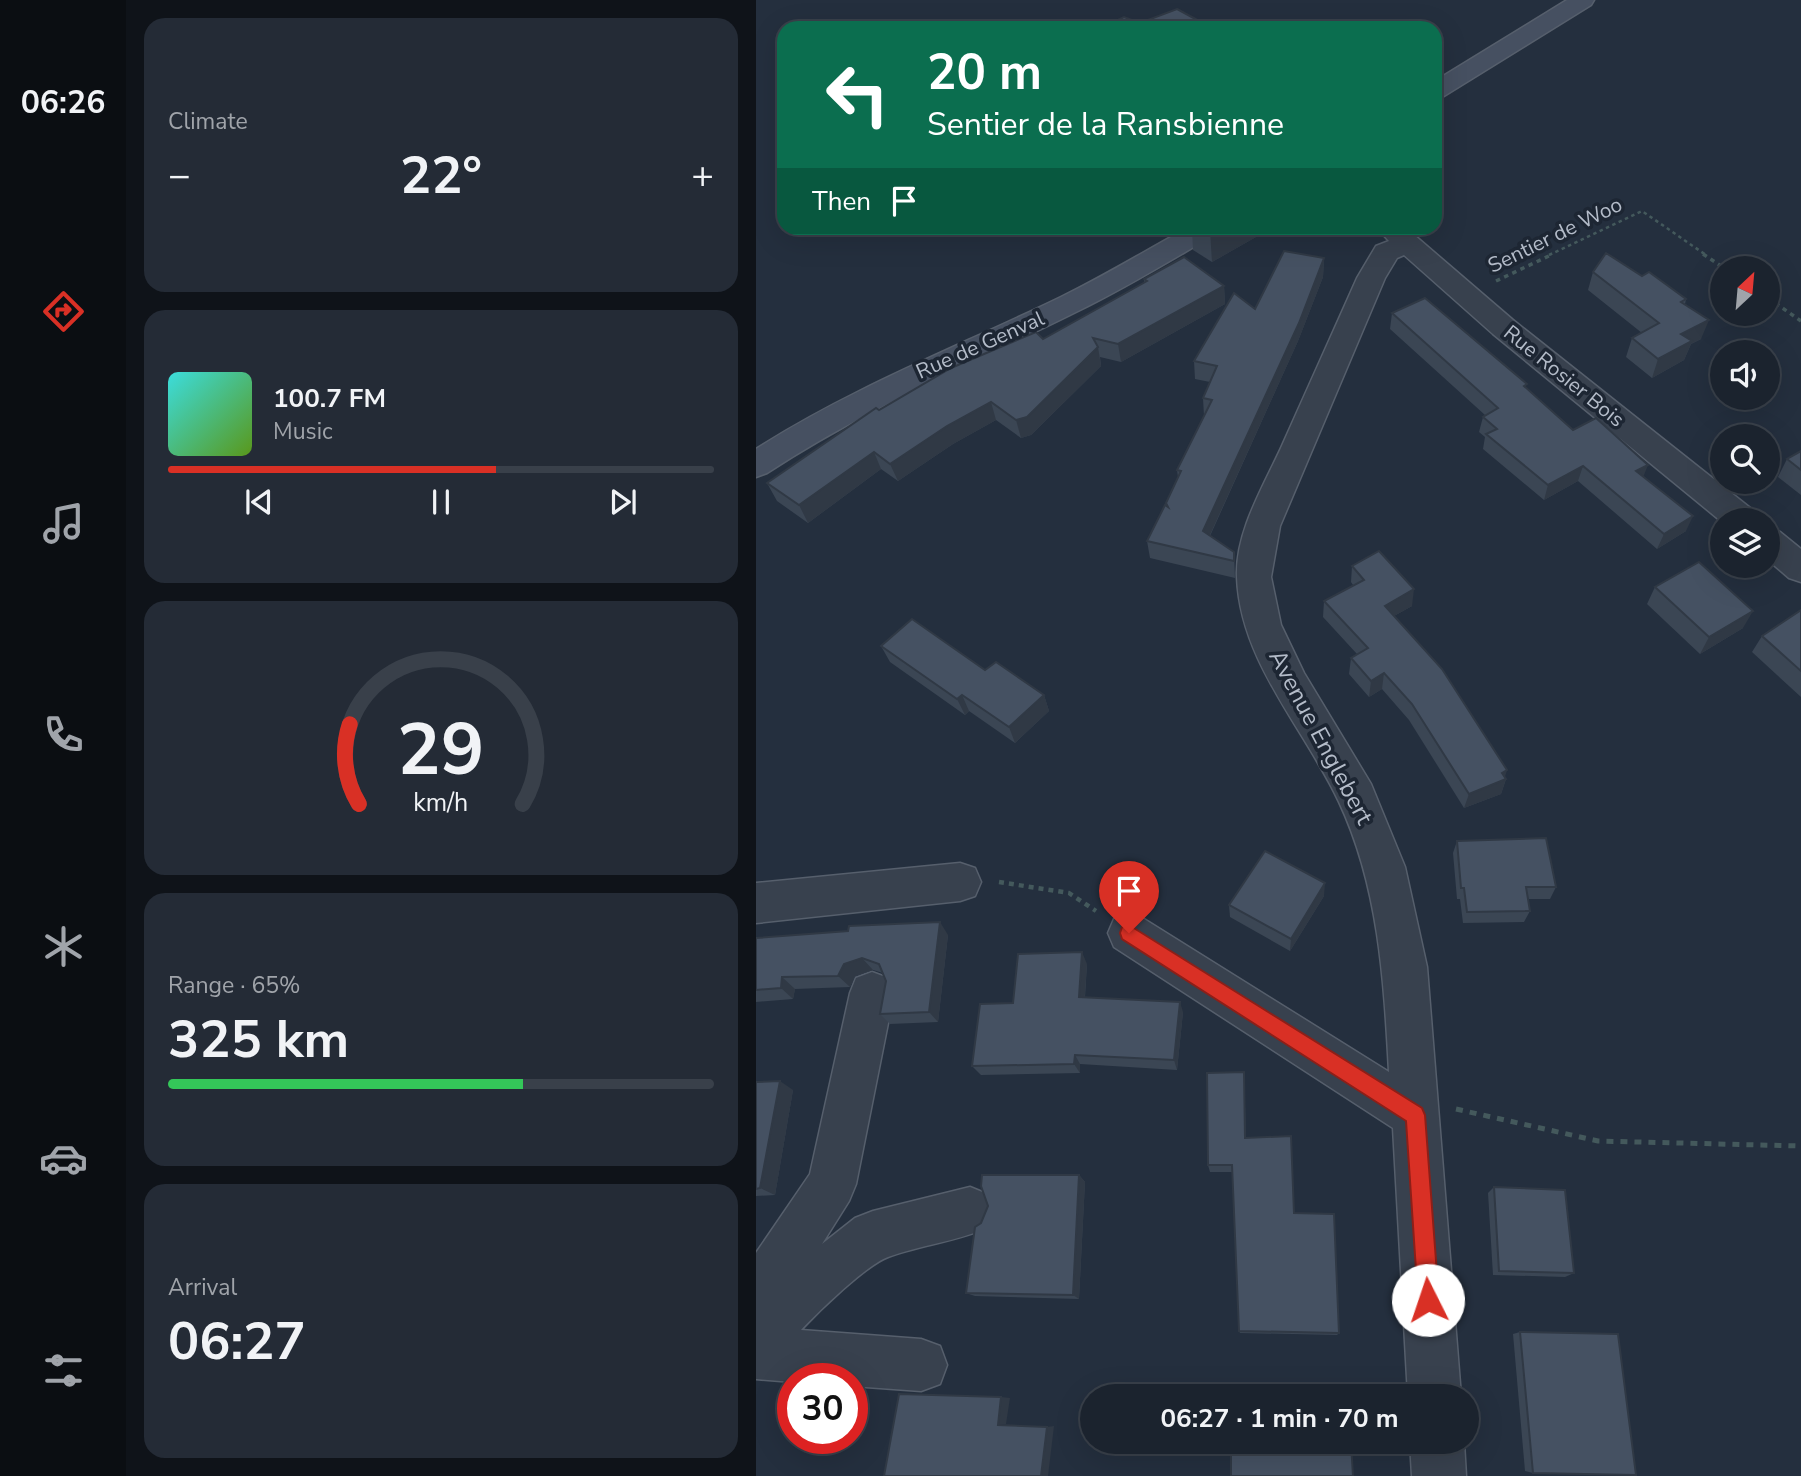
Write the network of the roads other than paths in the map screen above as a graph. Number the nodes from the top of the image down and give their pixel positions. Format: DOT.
graph roads {
  1 [pos="1583,0"];
  2 [pos="1442,87"];
  3 [pos="1193,235"];
  4 [pos="1399,235"];
  5 [pos="756,465"];
  6 [pos="1727,508"];
  7 [pos="1780,551"];
  8 [pos="1801,569"];
  9 [pos="960,882"];
  10 [pos="756,903"];
  11 [pos="1129,933"];
  12 [pos="872,993"];
  13 [pos="1415,1115"];
  14 [pos="970,1211"];
  15 [pos="756,1291"];
  16 [pos="756,1339"];
  17 [pos="756,1353"];
  18 [pos="921,1364"];
  19 [pos="1434,1384"];
  20 [pos="1438,1454"];
  21 [pos="1439,1476"];
  1 -- 2 [label="street"];
  3 -- 5 [label="street, Rue de Genval"];
  4 -- 6 [label="street, Rue Rosier Bois"];
  4 -- 13 [label="street, Avenue Englebert"];
  7 -- 8 [label="street"];
  9 -- 10 [label="street"];
  11 -- 13 [label="street"];
  12 -- 15 [label="street"];
  13 -- 19 [label="street, Avenue Englebert"];
  14 -- 16 [label="street"];
  17 -- 18 [label="street"];
  20 -- 21 [label="street"];
}
